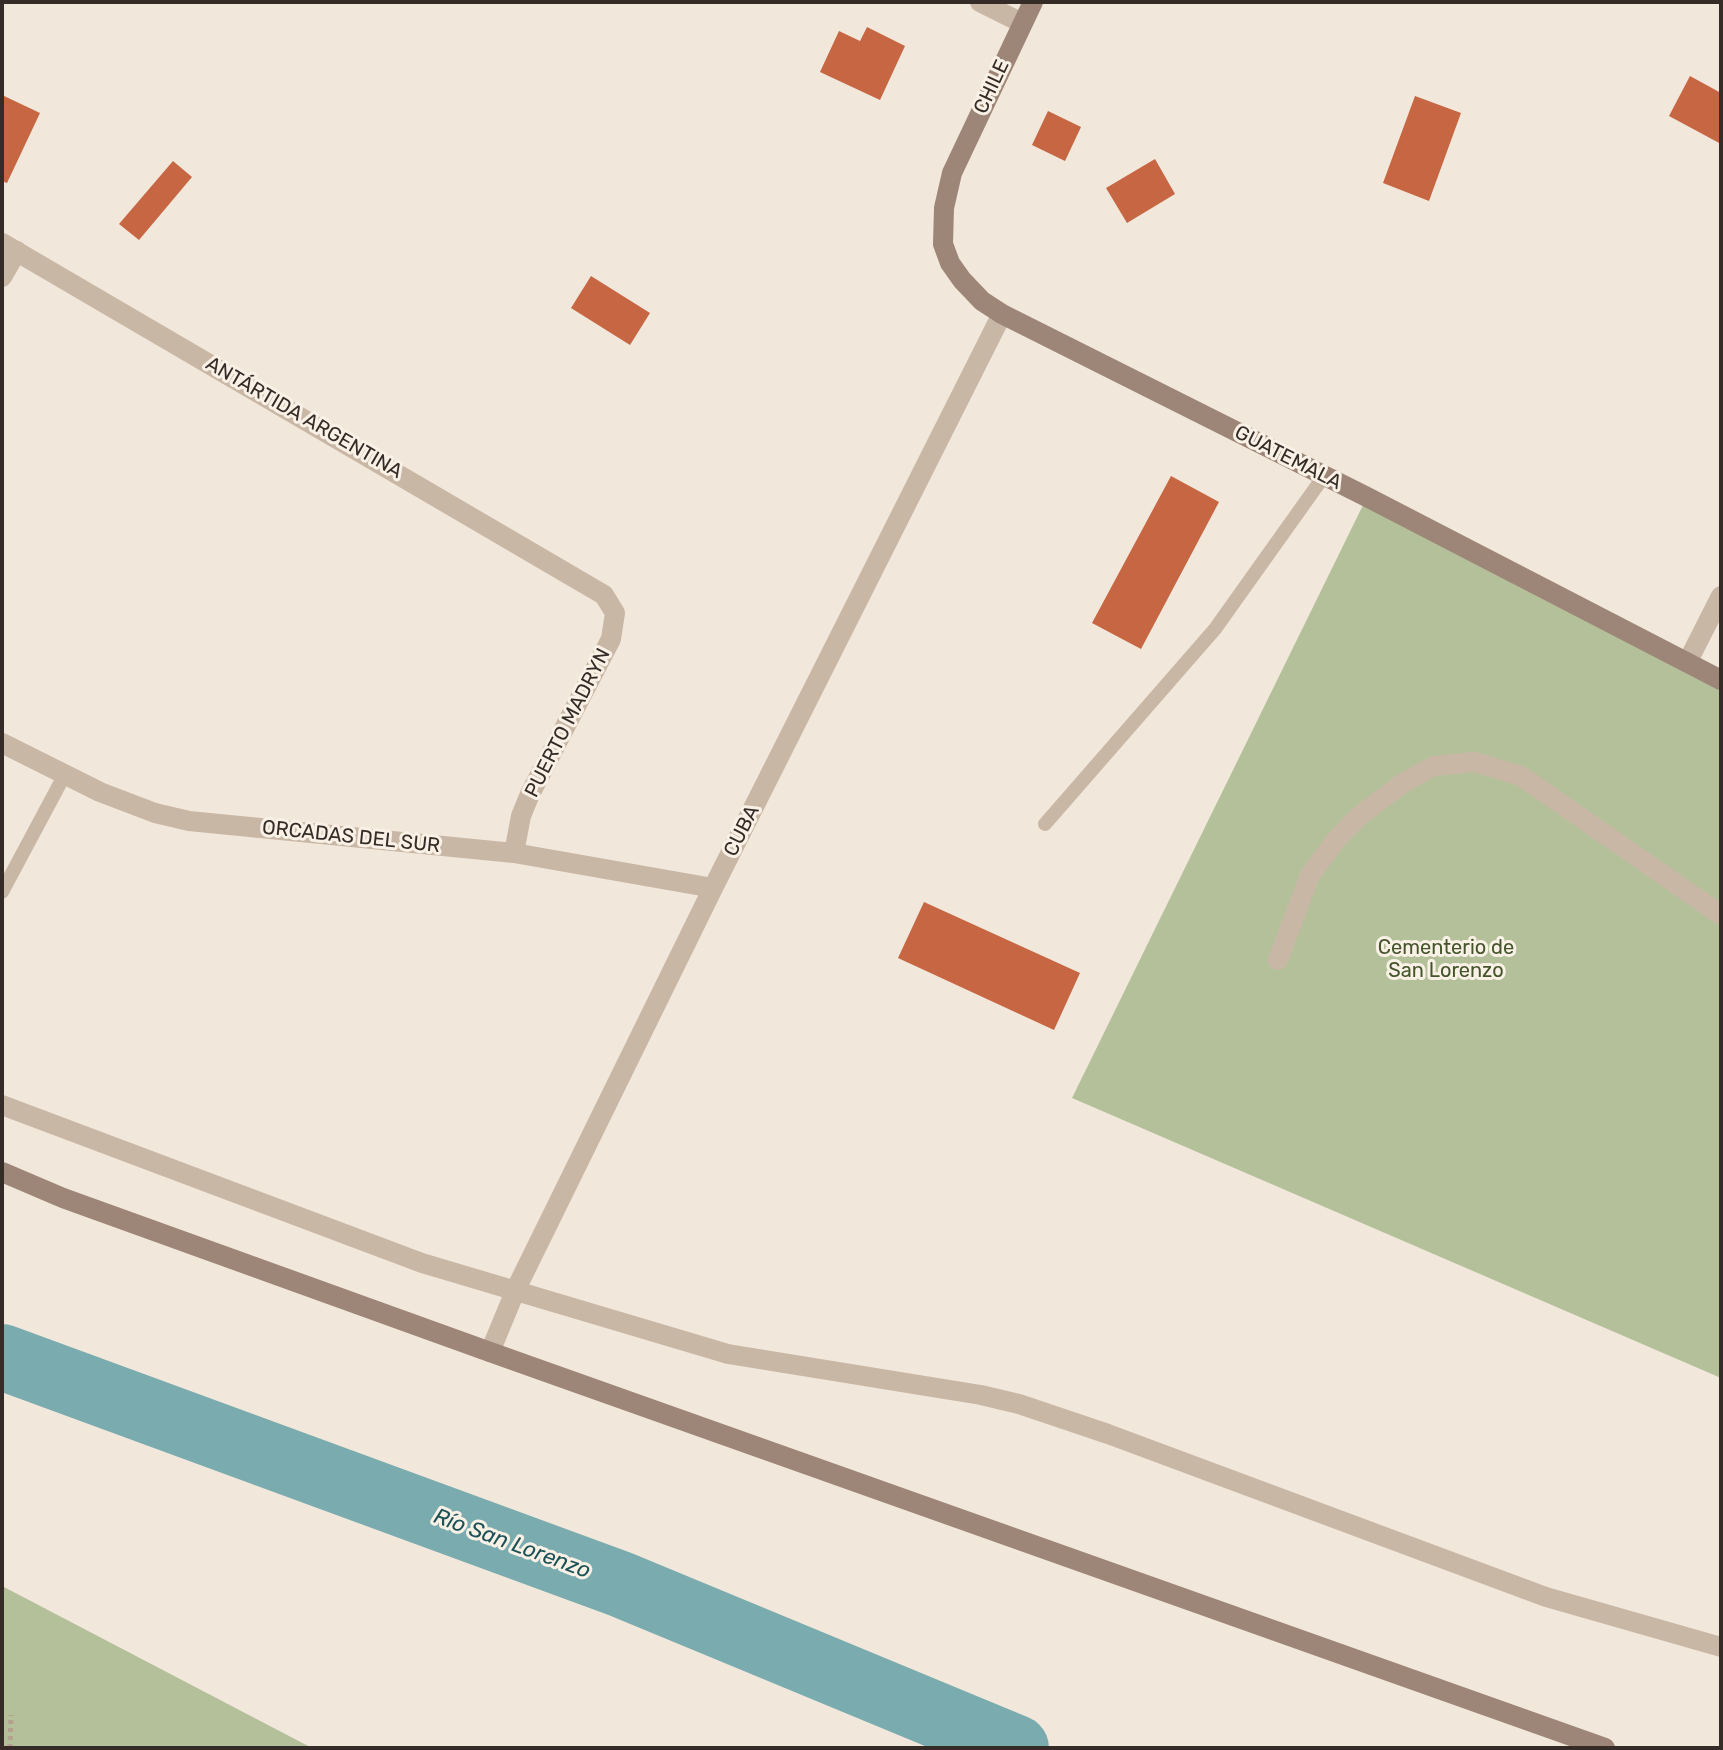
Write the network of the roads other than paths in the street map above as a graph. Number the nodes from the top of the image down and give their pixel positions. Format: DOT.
graph roads {
  1 [pos="980,2"];
  2 [pos="1033,2"];
  3 [pos="1022,23"];
  4 [pos="952,173"];
  5 [pos="9,247"];
  6 [pos="2,277"];
  7 [pos="1002,314"];
  8 [pos="1324,476"];
  9 [pos="604,595"];
  10 [pos="1721,596"];
  11 [pos="1687,663"];
  12 [pos="1721,680"];
  13 [pos="2,743"];
  14 [pos="64,776"];
  15 [pos="1045,824"];
  16 [pos="514,853"];
  17 [pos="713,888"];
  18 [pos="2,892"];
  19 [pos="1721,915"];
  20 [pos="1278,960"];
  21 [pos="2,1105"];
  22 [pos="2,1172"];
  23 [pos="516,1289"];
  24 [pos="490,1352"];
  25 [pos="1721,1647"];
  26 [pos="1605,1748"];
  1 -- 3 [label="street"];
  2 -- 3 [label="street, CHILE"];
  3 -- 4 [label="street, CHILE"];
  4 -- 7 [label="street, GUATEMALA"];
  5 -- 6 [label="street"];
  5 -- 9 [label="street, ANTÁRTIDA ARGENTINA"];
  7 -- 8 [label="street, GUATEMALA"];
  7 -- 17 [label="street, CUBA"];
  8 -- 11 [label="street, GUATEMALA"];
  8 -- 15 [label="lane"];
  9 -- 16 [label="street, PUERTO MADRYN"];
  10 -- 11 [label="street"];
  11 -- 12 [label="street, GUATEMALA"];
  13 -- 14 [label="street, ORCADAS DEL SUR"];
  14 -- 16 [label="street, ORCADAS DEL SUR"];
  14 -- 18 [label="lane"];
  16 -- 17 [label="street, ORCADAS DEL SUR"];
  17 -- 23 [label="street, CUBA"];
  19 -- 20 [label="street"];
  21 -- 23 [label="street"];
  22 -- 24 [label="street"];
  23 -- 24 [label="street, CUBA"];
  23 -- 25 [label="street"];
  24 -- 26 [label="street"];
}
